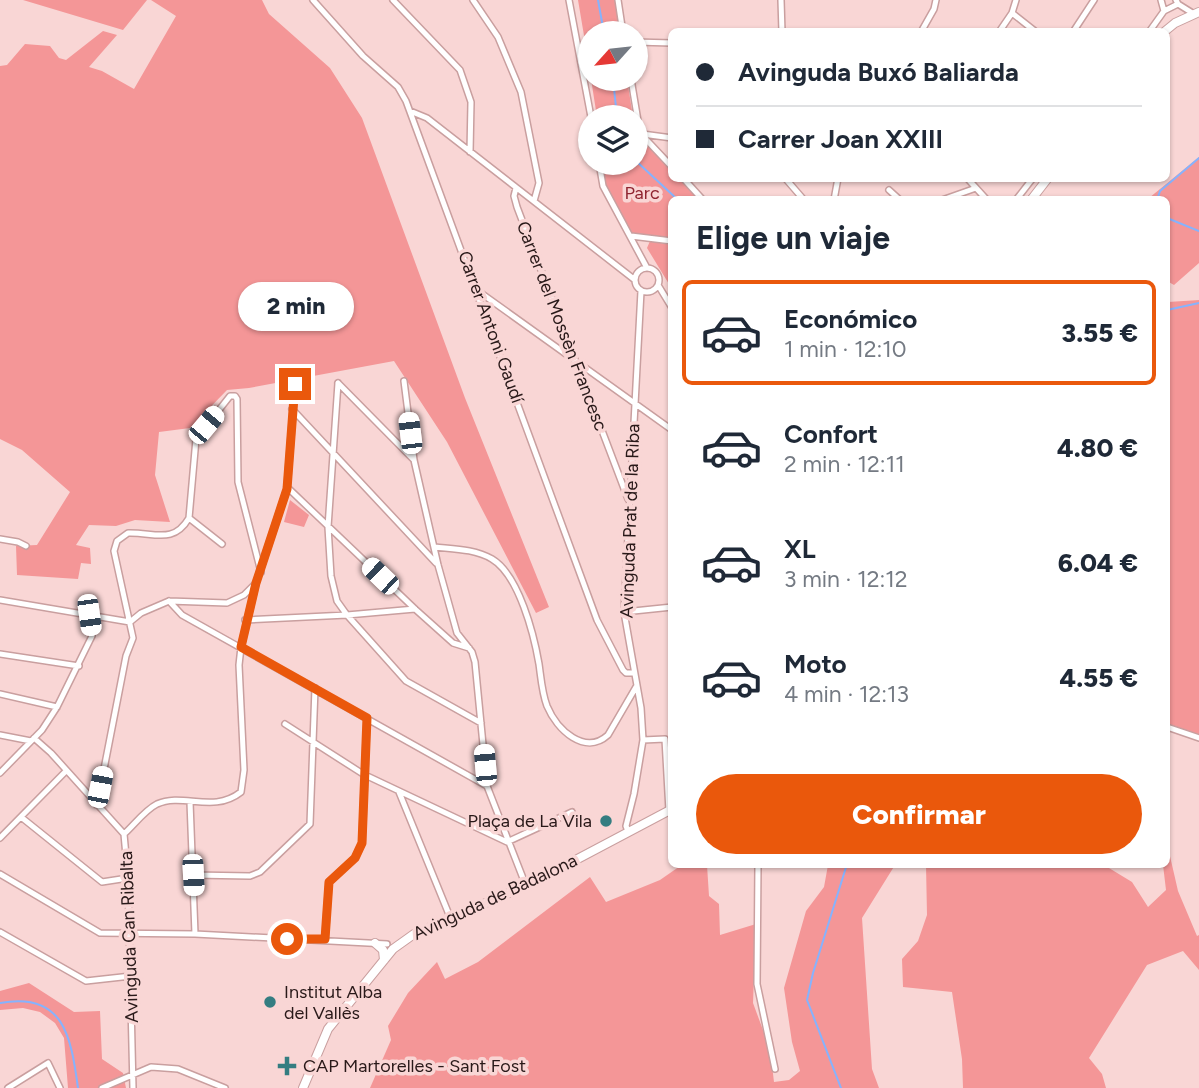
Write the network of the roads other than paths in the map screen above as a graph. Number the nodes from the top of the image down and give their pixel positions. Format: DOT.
graph roads {
  1 [pos="313,0"];
  2 [pos="393,0"];
  3 [pos="473,0"];
  4 [pos="569,0"];
  5 [pos="618,0"];
  6 [pos="781,0"];
  7 [pos="936,0"];
  8 [pos="1016,0"];
  9 [pos="1094,0"];
  10 [pos="1161,0"];
  11 [pos="1177,2"];
  12 [pos="1164,11"];
  13 [pos="1012,13"];
  14 [pos="1197,13"];
  15 [pos="1159,17"];
  16 [pos="622,21"];
  17 [pos="782,28"];
  18 [pos="923,28"];
  19 [pos="1002,28"];
  20 [pos="1031,28"];
  21 [pos="1076,28"];
  22 [pos="1152,28"];
  23 [pos="1163,28"];
  24 [pos="1170,29"];
  25 [pos="648,42"];
  26 [pos="668,43"];
  27 [pos="589,105"];
  28 [pos="410,111"];
  29 [pos="648,134"];
  30 [pos="668,137"];
  31 [pos="648,143"];
  32 [pos="470,152"];
  33 [pos="668,163"];
  34 [pos="601,175"];
  35 [pos="687,182"];
  36 [pos="788,182"];
  37 [pos="971,182"];
  38 [pos="1030,182"];
  39 [pos="1045,182"];
  40 [pos="976,187"];
  41 [pos="516,188"];
  42 [pos="889,190"];
  43 [pos="699,196"];
  44 [pos="801,196"];
  45 [pos="896,196"];
  46 [pos="952,196"];
  47 [pos="984,196"];
  48 [pos="1019,196"];
  49 [pos="1034,196"];
  50 [pos="534,201"];
  51 [pos="632,236"];
  52 [pos="668,240"];
  53 [pos="647,268"];
  54 [pos="635,280"];
  55 [pos="658,285"];
  56 [pos="478,291"];
  57 [pos="641,291"];
  58 [pos="668,301"];
  59 [pos="573,359"];
  60 [pos="404,381"];
  61 [pos="295,384"];
  62 [pos="634,403"];
  63 [pos="292,410"];
  64 [pos="668,427"];
  65 [pos="334,452"];
  66 [pos="414,460"];
  67 [pos="287,487"];
  68 [pos="630,502"];
  69 [pos="189,518"];
  70 [pos="328,527"];
  71 [pos="0,539"];
  72 [pos="222,544"];
  73 [pos="26,546"];
  74 [pos="435,547"];
  75 [pos="439,565"];
  76 [pos="261,572"];
  77 [pos="256,583"];
  78 [pos="0,600"];
  79 [pos="169,601"];
  80 [pos="668,607"];
  81 [pos="415,609"];
  82 [pos="624,612"];
  83 [pos="89,615"];
  84 [pos="347,615"];
  85 [pos="246,620"];
  86 [pos="130,622"];
  87 [pos="241,647"];
  88 [pos="469,648"];
  89 [pos="0,653"];
  90 [pos="79,666"];
  91 [pos="633,673"];
  92 [pos="636,687"];
  93 [pos="315,688"];
  94 [pos="0,694"];
  95 [pos="57,707"];
  96 [pos="367,718"];
  97 [pos="481,723"];
  98 [pos="285,724"];
  99 [pos="1170,728"];
  100 [pos="0,735"];
  101 [pos="1199,738"];
  102 [pos="32,740"];
  103 [pos="643,740"];
  104 [pos="314,743"];
  105 [pos="66,771"];
  106 [pos="0,774"];
  107 [pos="363,774"];
  108 [pos="668,782"];
  109 [pos="487,786"];
  110 [pos="399,792"];
  111 [pos="190,802"];
  112 [pos="97,805"];
  113 [pos="668,811"];
  114 [pos="572,812"];
  115 [pos="21,817"];
  116 [pos="628,831"];
  117 [pos="124,834"];
  118 [pos="0,838"];
  119 [pos="507,842"];
  120 [pos="758,868"];
  121 [pos="0,874"];
  122 [pos="193,875"];
  123 [pos="128,878"];
  124 [pos="526,886"];
  125 [pos="450,917"];
  126 [pos="0,932"];
  127 [pos="130,933"];
  128 [pos="195,934"];
  129 [pos="325,939"];
  130 [pos="375,943"];
  131 [pos="387,944"];
  132 [pos="400,944"];
  133 [pos="384,960"];
  134 [pos="131,976"];
  135 [pos="775,1069"];
  136 [pos="133,1074"];
  137 [pos="8,1088"];
  138 [pos="60,1088"];
  139 [pos="102,1088"];
  140 [pos="133,1088"];
  141 [pos="225,1088"];
  142 [pos="303,1088"];
  1 -- 28 [label="street, Carrer Antoni Gaudí"];
  2 -- 32 [label="street"];
  3 -- 50 [label="street"];
  4 -- 27 [label="street"];
  5 -- 16 [label="street"];
  6 -- 17 [label="street"];
  7 -- 18 [label="street"];
  8 -- 13 [label="street"];
  9 -- 21 [label="street"];
  10 -- 12 [label="street"];
  11 -- 12 [label="street"];
  11 -- 14 [label="street"];
  12 -- 15 [label="street"];
  13 -- 19 [label="street"];
  13 -- 20 [label="street"];
  14 -- 24 [label="street"];
  15 -- 22 [label="street"];
  15 -- 23 [label="street"];
  25 -- 26 [label="street"];
  28 -- 32 [label="street"];
  28 -- 56 [label="street, Carrer Antoni Gaudí"];
  29 -- 30 [label="street"];
  31 -- 33 [label="street"];
  32 -- 41 [label="street"];
  34 -- 51 [label="street"];
  35 -- 43 [label="street"];
  36 -- 44 [label="street"];
  37 -- 40 [label="street"];
  38 -- 48 [label="street"];
  39 -- 49 [label="street"];
  40 -- 46 [label="street"];
  40 -- 47 [label="street"];
  41 -- 50 [label="street"];
  41 -- 59 [label="street, Carrer del Mossèn Francesc"];
  42 -- 45 [label="street"];
  50 -- 54 [label="street"];
  51 -- 52 [label="street"];
  51 -- 53 [label="street"];
  53 -- 54 [label="street"];
  53 -- 55 [label="street"];
  54 -- 57 [label="street"];
  55 -- 57 [label="street"];
  55 -- 58 [label="street"];
  56 -- 59 [label="street"];
  56 -- 91 [label="street, Carrer Antoni Gaudí"];
  57 -- 62 [label="street, Avinguda Prat de la Riba"];
  59 -- 62 [label="street"];
  59 -- 68 [label="street, Carrer del Mossèn Francesc"];
  60 -- 66 [label="street"];
  61 -- 63 [label="street"];
  62 -- 64 [label="street"];
  62 -- 68 [label="street, Avinguda Prat de la Riba"];
  63 -- 65 [label="street"];
  63 -- 67 [label="street"];
  65 -- 66 [label="street"];
  65 -- 70 [label="street"];
  65 -- 75 [label="street"];
  66 -- 74 [label="street"];
  67 -- 70 [label="street"];
  67 -- 76 [label="street"];
  68 -- 82 [label="street, Avinguda Prat de la Riba"];
  69 -- 72 [label="street"];
  69 -- 76 [label="street"];
  69 -- 86 [label="street"];
  70 -- 81 [label="street"];
  70 -- 84 [label="street"];
  71 -- 73 [label="street"];
  74 -- 75 [label="street"];
  74 -- 92 [label="street"];
  75 -- 88 [label="street"];
  76 -- 77 [label="street"];
  77 -- 79 [label="street"];
  77 -- 85 [label="street"];
  78 -- 83 [label="street"];
  79 -- 86 [label="street"];
  79 -- 87 [label="street"];
  80 -- 82 [label="street"];
  81 -- 84 [label="street"];
  81 -- 88 [label="street"];
  82 -- 91 [label="street, Avinguda Prat de la Riba"];
  83 -- 86 [label="street"];
  83 -- 90 [label="street"];
  84 -- 85 [label="street"];
  84 -- 97 [label="street"];
  85 -- 87 [label="street"];
  86 -- 112 [label="street"];
  87 -- 93 [label="street"];
  87 -- 111 [label="street"];
  88 -- 97 [label="street"];
  89 -- 90 [label="street"];
  90 -- 95 [label="street"];
  91 -- 92 [label="street, Avinguda Prat de la Riba"];
  92 -- 103 [label="street, Avinguda Prat de la Riba"];
  93 -- 96 [label="street"];
  93 -- 104 [label="street"];
  94 -- 95 [label="street"];
  95 -- 102 [label="street"];
  96 -- 107 [label="street"];
  96 -- 109 [label="street"];
  97 -- 109 [label="street"];
  98 -- 104 [label="street"];
  99 -- 101 [label="street"];
  100 -- 102 [label="street"];
  102 -- 105 [label="street, Avinguda Can Ribalta"];
  102 -- 106 [label="street"];
  103 -- 108 [label="street"];
  103 -- 116 [label="street, Avinguda Prat de la Riba"];
  104 -- 107 [label="street"];
  104 -- 122 [label="street"];
  105 -- 112 [label="street, Avinguda Can Ribalta"];
  105 -- 115 [label="street"];
  107 -- 110 [label="street"];
  107 -- 129 [label="street"];
  109 -- 119 [label="street"];
  110 -- 119 [label="street"];
  110 -- 125 [label="street"];
  111 -- 117 [label="street"];
  111 -- 122 [label="street"];
  112 -- 117 [label="street, Avinguda Can Ribalta"];
  113 -- 116 [label="street, Avinguda de Badalona"];
  114 -- 119 [label="street"];
  115 -- 118 [label="street"];
  115 -- 123 [label="street"];
  116 -- 124 [label="street, Avinguda de Badalona"];
  117 -- 123 [label="street, Avinguda Can Ribalta"];
  119 -- 124 [label="street"];
  120 -- 135 [label="street"];
  121 -- 127 [label="street"];
  122 -- 128 [label="street"];
  123 -- 127 [label="street, Avinguda Can Ribalta"];
  124 -- 125 [label="street, Avinguda de Badalona"];
  125 -- 132 [label="street, Avinguda de Badalona"];
  126 -- 134 [label="street"];
  127 -- 128 [label="street"];
  127 -- 134 [label="street, Avinguda Can Ribalta"];
  128 -- 129 [label="street"];
  129 -- 130 [label="street"];
  130 -- 131 [label="street"];
  130 -- 133 [label="street"];
  131 -- 132 [label="street"];
  132 -- 133 [label="street, Avinguda de Badalona"];
  133 -- 142 [label="street, Avinguda de Badalona"];
  134 -- 136 [label="street, Avinguda Can Ribalta"];
  136 -- 139 [label="street"];
  136 -- 140 [label="street, Avinguda Can Ribalta"];
  136 -- 141 [label="street"];
  137 -- 138 [label="street"];
}
